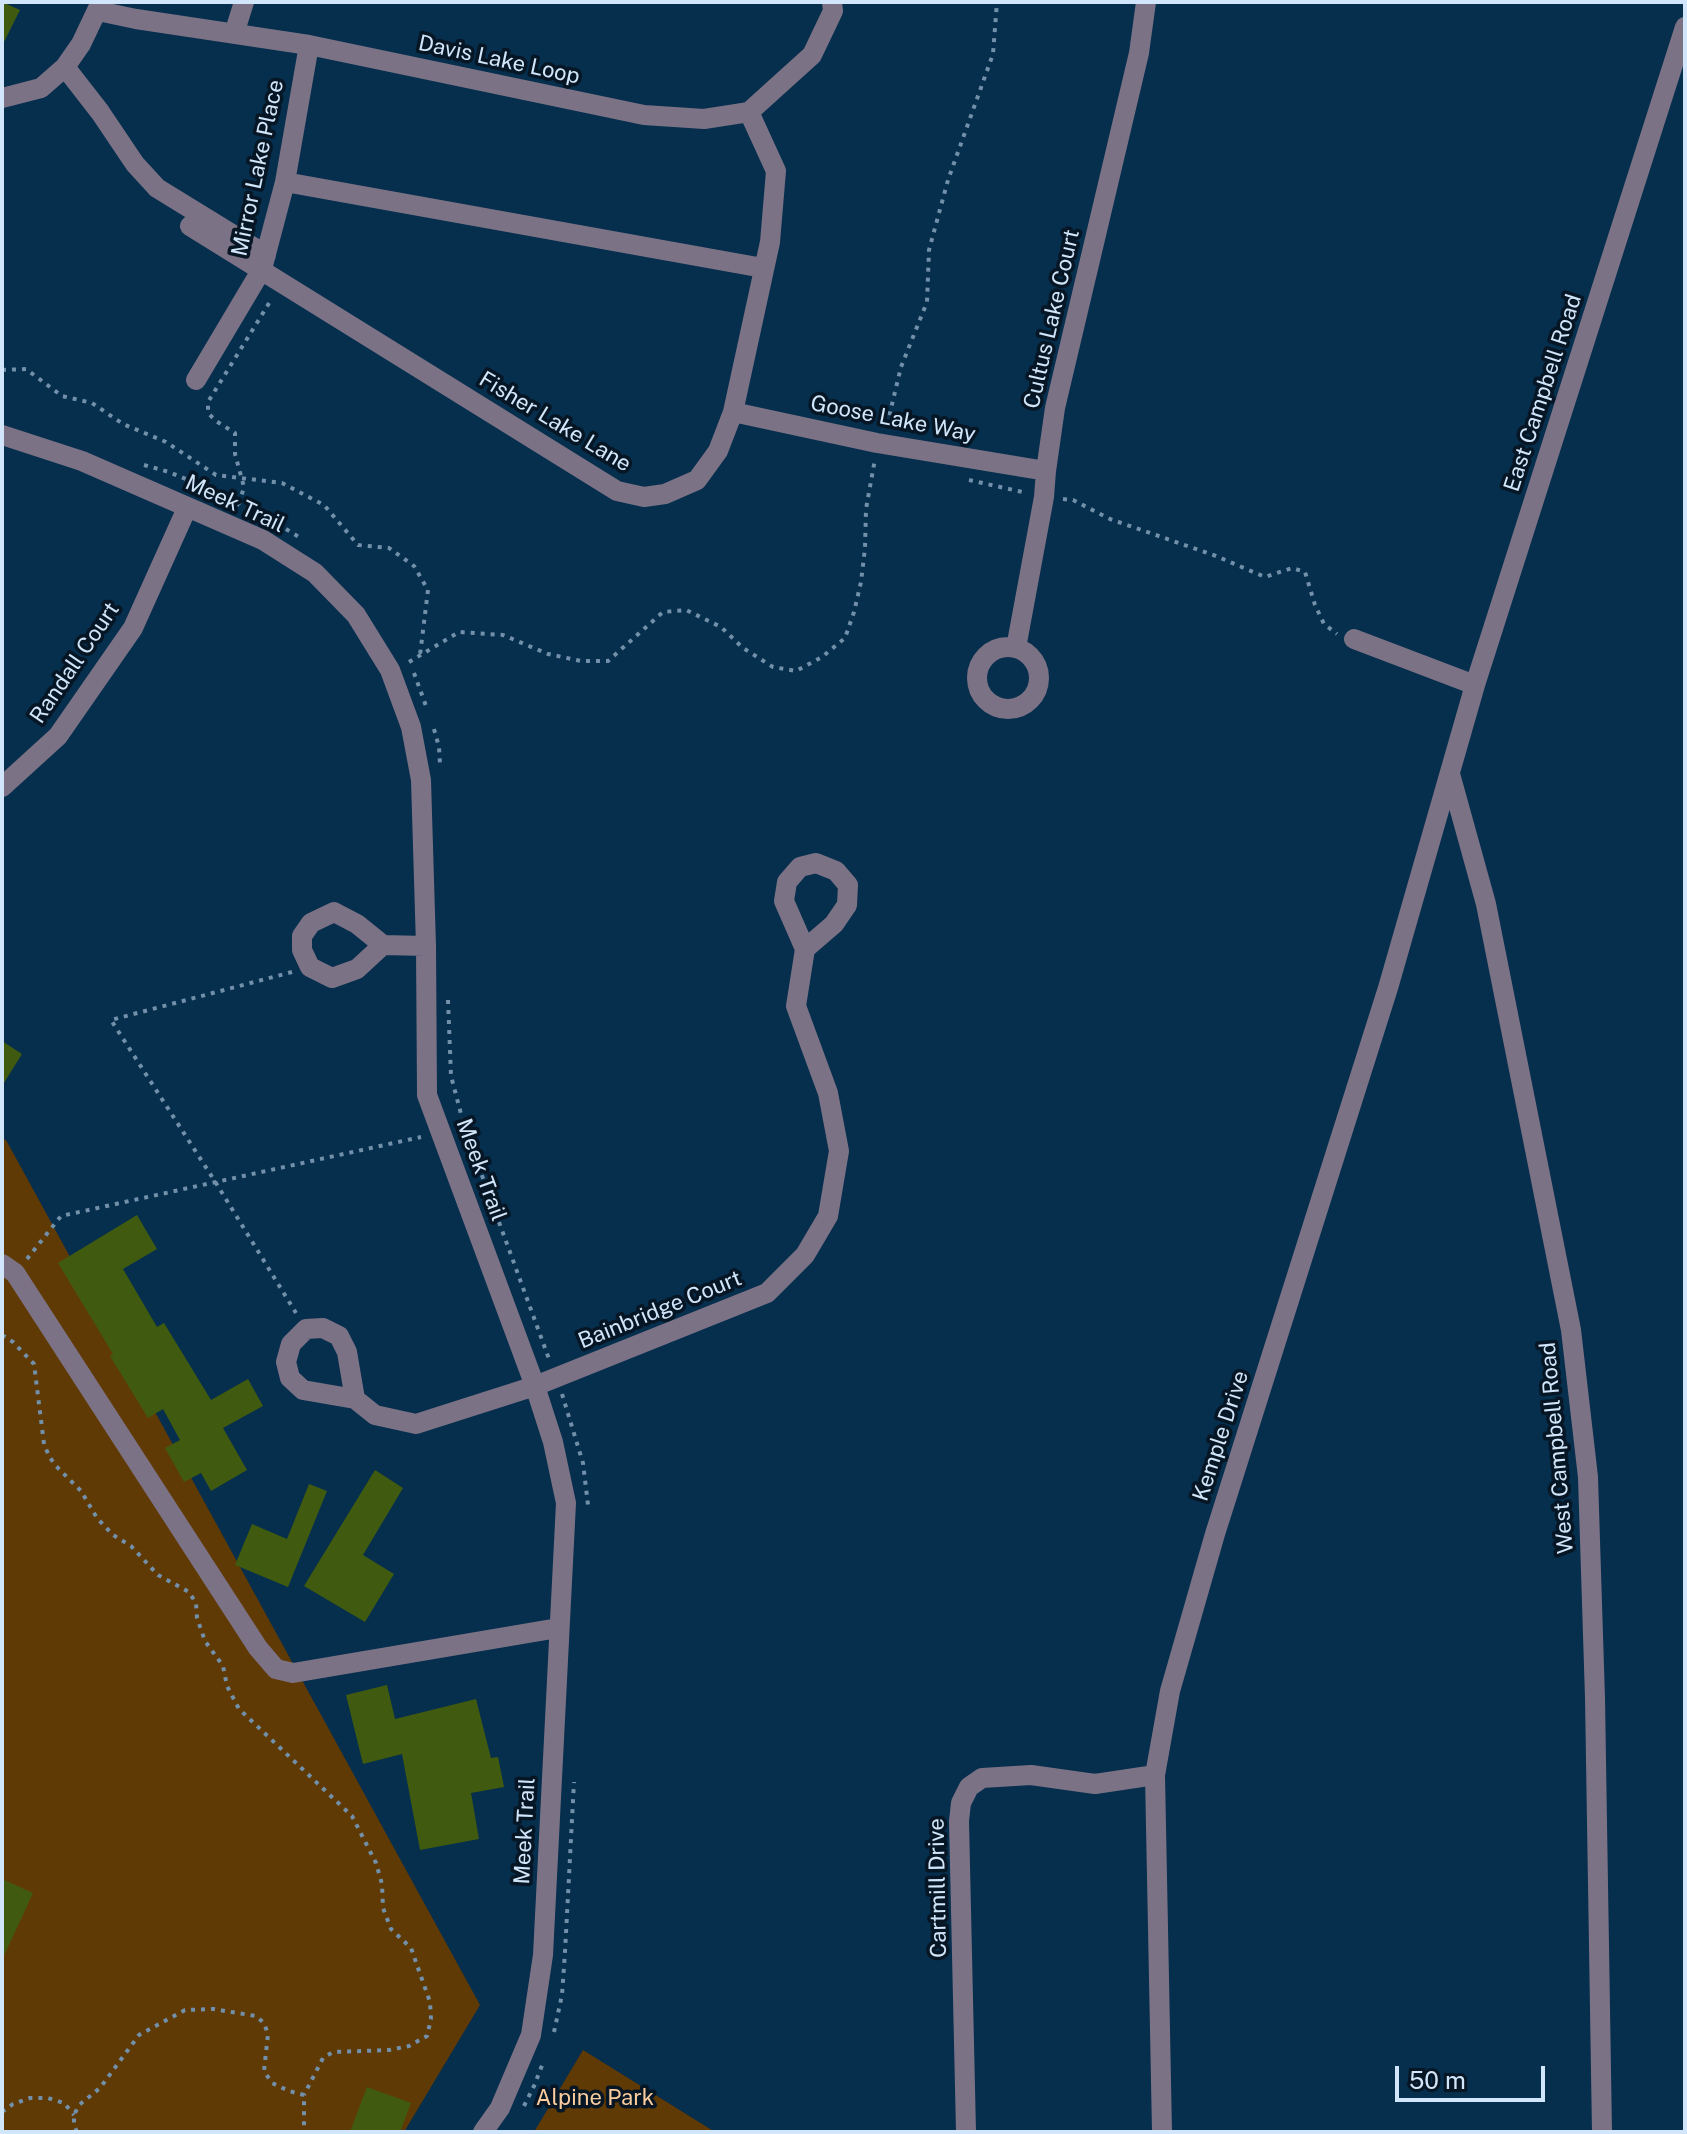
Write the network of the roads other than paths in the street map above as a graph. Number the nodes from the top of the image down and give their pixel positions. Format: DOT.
graph roads {
  1 [pos="244,2"];
  2 [pos="832,2"];
  3 [pos="1146,2"];
  4 [pos="100,7"];
  5 [pos="1685,27"];
  6 [pos="234,34"];
  7 [pos="309,45"];
  8 [pos="65,67"];
  9 [pos="2,98"];
  10 [pos="749,112"];
  11 [pos="285,182"];
  12 [pos="190,226"];
  13 [pos="264,262"];
  14 [pos="763,268"];
  15 [pos="196,380"];
  16 [pos="733,412"];
  17 [pos="2,435"];
  18 [pos="1046,471"];
  19 [pos="187,508"];
  20 [pos="1354,639"];
  21 [pos="1016,648"];
  22 [pos="1475,685"];
  23 [pos="1450,774"];
  24 [pos="2,787"];
  25 [pos="383,945"];
  26 [pos="426,946"];
  27 [pos="805,949"];
  28 [pos="9,1269"];
  29 [pos="535,1386"];
  30 [pos="355,1399"];
  31 [pos="558,1628"];
  32 [pos="1155,1775"];
  33 [pos="483,2132"];
  34 [pos="966,2132"];
  35 [pos="1162,2132"];
  36 [pos="1602,2132"];
  1 -- 6 [label="street"];
  2 -- 10 [label="street"];
  3 -- 18 [label="street, Cultus Lake Court"];
  4 -- 6 [label="street, Davis Lake Loop"];
  4 -- 8 [label="street"];
  5 -- 22 [label="street, East Campbell Road"];
  6 -- 7 [label="street, Davis Lake Loop"];
  7 -- 10 [label="street, Davis Lake Loop"];
  7 -- 11 [label="street, Mirror Lake Place"];
  8 -- 9 [label="street"];
  8 -- 13 [label="street, Fisher Lake Lane"];
  10 -- 14 [label="street, Fisher Lake Lane"];
  11 -- 13 [label="street, Mirror Lake Place"];
  11 -- 14 [label="street"];
  12 -- 13 [label="street, Fisher Lake Lane"];
  13 -- 15 [label="street, Mirror Lake Place"];
  13 -- 16 [label="street, Fisher Lake Lane"];
  14 -- 16 [label="street, Fisher Lake Lane"];
  16 -- 18 [label="street, Goose Lake Way"];
  17 -- 19 [label="street, Meek Trail"];
  18 -- 21 [label="street, Cultus Lake Court"];
  19 -- 24 [label="street, Randall Court"];
  19 -- 26 [label="street, Meek Trail"];
  20 -- 22 [label="street"];
  22 -- 23 [label="street, East Campbell Road"];
  23 -- 32 [label="street, Kemple Drive"];
  23 -- 36 [label="street, West Campbell Road"];
  25 -- 25 [label="street"];
  25 -- 26 [label="street"];
  26 -- 29 [label="street, Meek Trail"];
  27 -- 29 [label="street, Bainbridge Court"];
  28 -- 31 [label="street"];
  29 -- 30 [label="street, Bainbridge Court"];
  29 -- 31 [label="street, Meek Trail"];
  30 -- 30 [label="street, Bainbridge Court"];
  31 -- 33 [label="street, Meek Trail"];
  32 -- 34 [label="street, Cartmill Drive"];
  32 -- 35 [label="street, Kemple Drive"];
}
